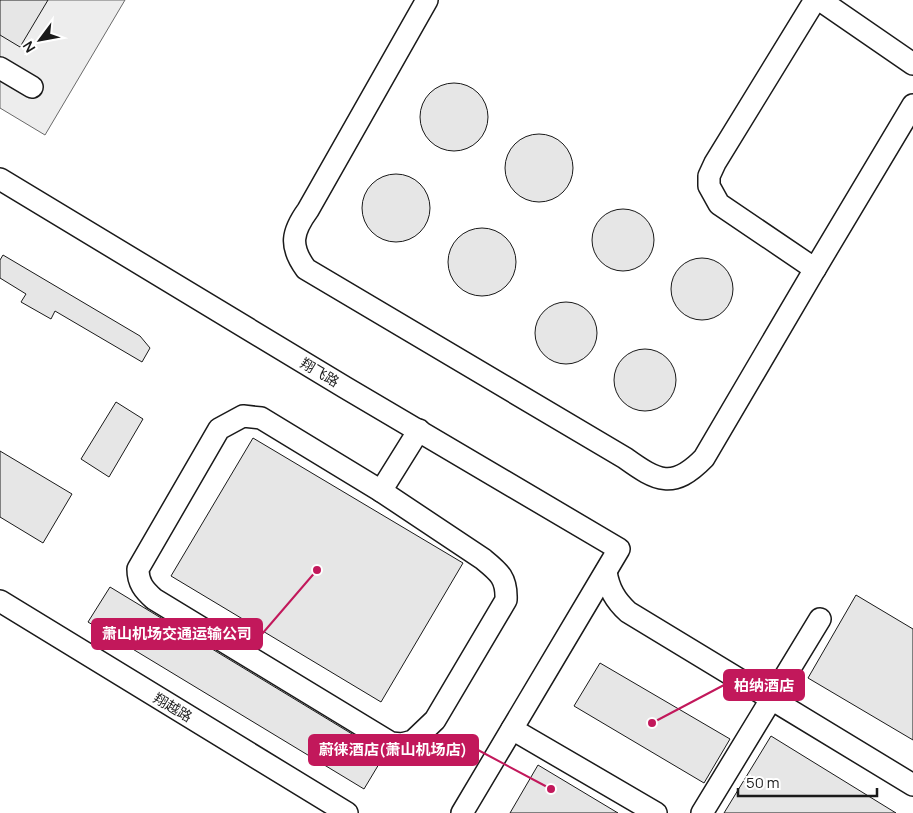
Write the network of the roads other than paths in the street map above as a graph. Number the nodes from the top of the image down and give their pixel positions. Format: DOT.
graph roads {
  1 [pos="427,0"];
  2 [pos="815,0"];
  3 [pos="820,0"];
  4 [pos="913,64"];
  5 [pos="0,68"];
  6 [pos="32,87"];
  7 [pos="913,105"];
  8 [pos="0,179"];
  9 [pos="815,269"];
  10 [pos="419,430"];
  11 [pos="381,491"];
  12 [pos="606,572"];
  13 [pos="0,601"];
  14 [pos="820,619"];
  15 [pos="771,700"];
  16 [pos="512,729"];
  17 [pos="913,785"];
  18 [pos="347,813"];
  19 [pos="462,813"];
  20 [pos="656,813"];
  21 [pos="702,813"];
  1 -- 9 [label="street"];
  2 -- 9 [label="street"];
  3 -- 4 [label="street"];
  5 -- 6 [label="street"];
  7 -- 9 [label="street"];
  8 -- 10 [label="street, 翔飞路"];
  10 -- 11 [label="street"];
  10 -- 12 [label="street, 翔飞路"];
  11 -- 11 [label="street"];
  12 -- 15 [label="street"];
  12 -- 16 [label="street"];
  13 -- 18 [label="street, 翔越路"];
  14 -- 15 [label="street"];
  15 -- 17 [label="street"];
  15 -- 21 [label="street"];
  16 -- 19 [label="street"];
  16 -- 20 [label="street"];
}
